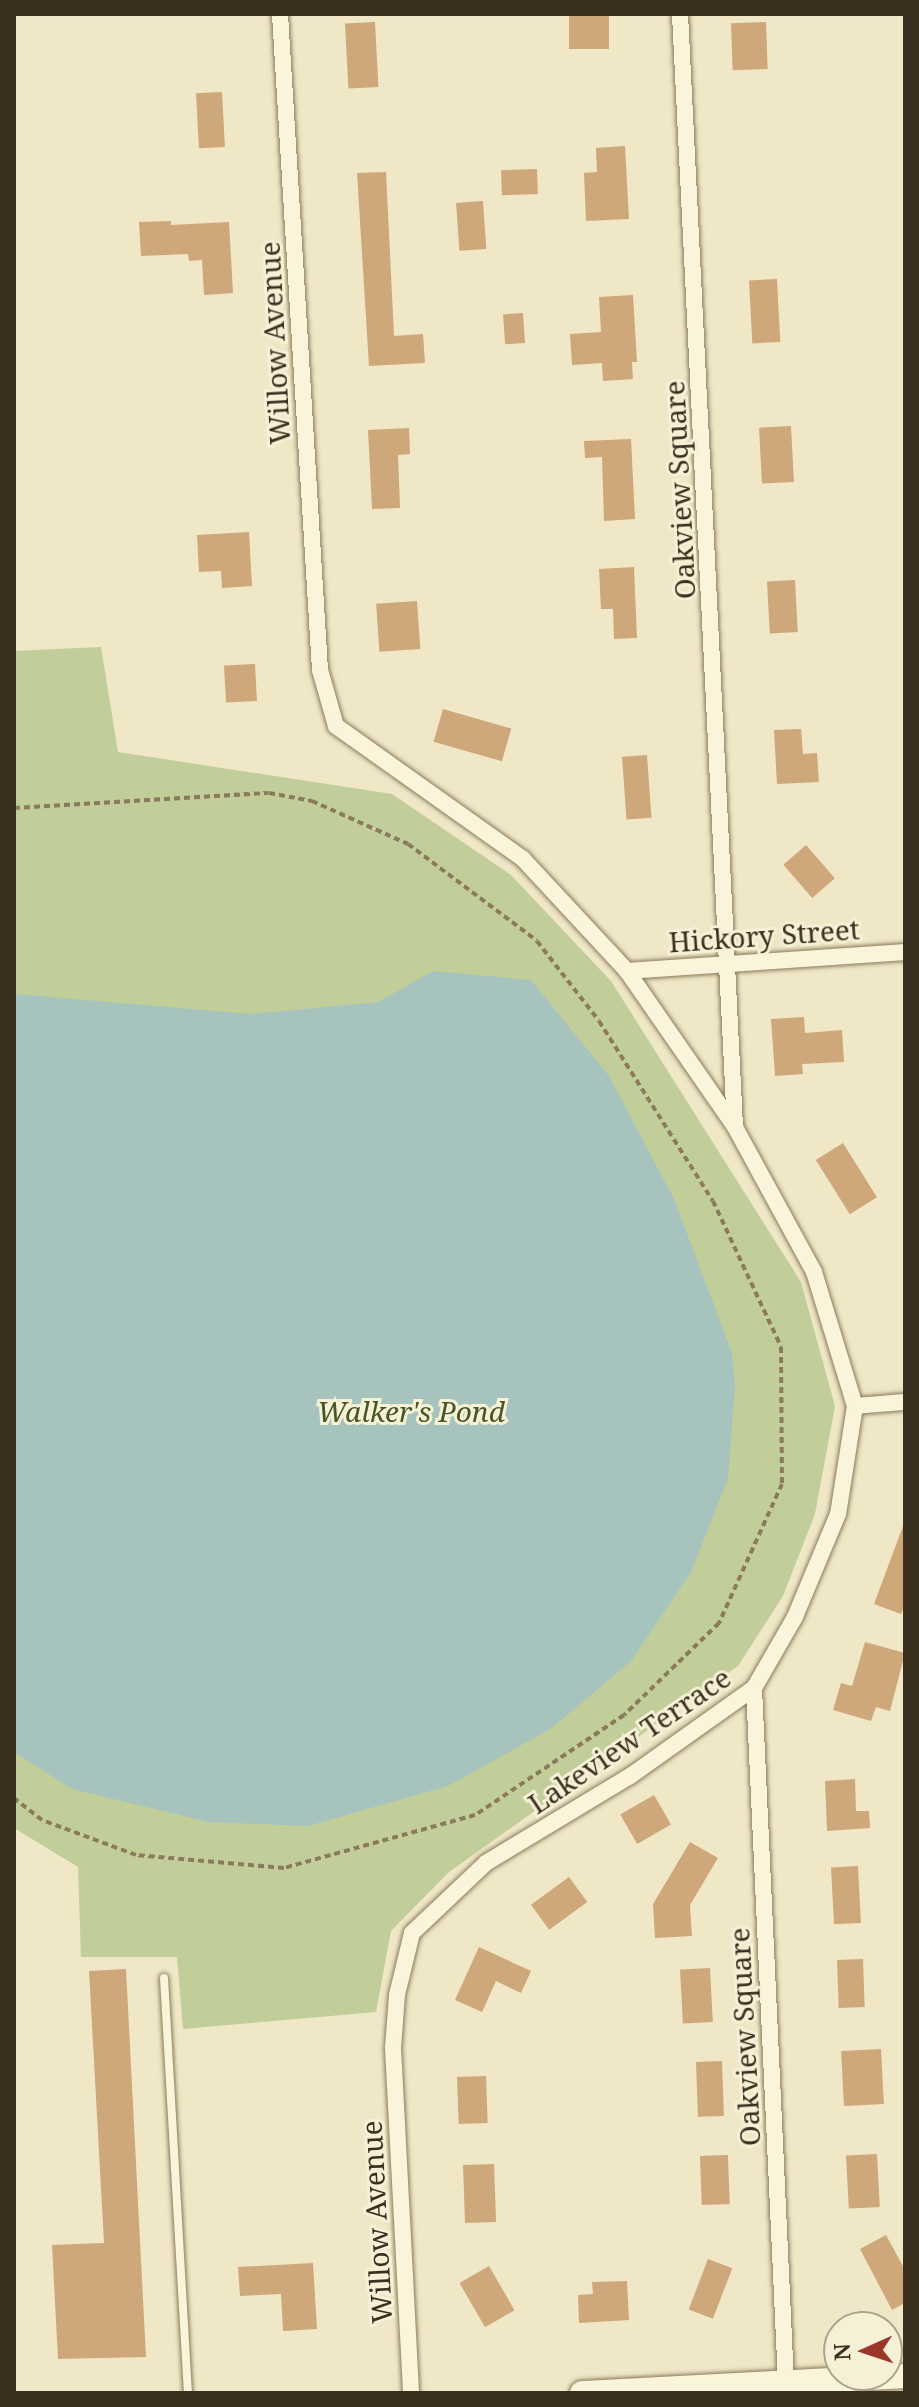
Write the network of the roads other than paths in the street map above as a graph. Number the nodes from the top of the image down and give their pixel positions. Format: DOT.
graph roads {
  1 [pos="280,14"];
  2 [pos="680,14"];
  3 [pos="320,670"];
  4 [pos="905,952"];
  5 [pos="729,964"];
  6 [pos="627,971"];
  7 [pos="735,1127"];
  8 [pos="905,1402"];
  9 [pos="855,1406"];
  10 [pos="754,1688"];
  11 [pos="164,1978"];
  12 [pos="393,2048"];
  13 [pos="905,2376"];
  14 [pos="786,2388"];
  15 [pos="188,2393"];
  16 [pos="411,2393"];
  17 [pos="582,2393"];
  18 [pos="592,2393"];
  1 -- 3 [label="street, Willow Avenue"];
  2 -- 5 [label="street, Oakview Square"];
  3 -- 6 [label="street, Lakeview Terrace"];
  4 -- 5 [label="street, Hickory Street"];
  5 -- 6 [label="street, Hickory Street"];
  5 -- 7 [label="street, Lakeview Terrace"];
  6 -- 7 [label="street, Lakeview Terrace"];
  7 -- 9 [label="street, Lakeview Terrace"];
  8 -- 9 [label="street"];
  9 -- 10 [label="street, Lakeview Terrace"];
  10 -- 12 [label="street, Lakeview Terrace"];
  10 -- 14 [label="street, Oakview Square"];
  11 -- 15 [label="lane"];
  12 -- 16 [label="street, Willow Avenue"];
  13 -- 14 [label="street"];
  14 -- 18 [label="street"];
  17 -- 18 [label="street"];
}
